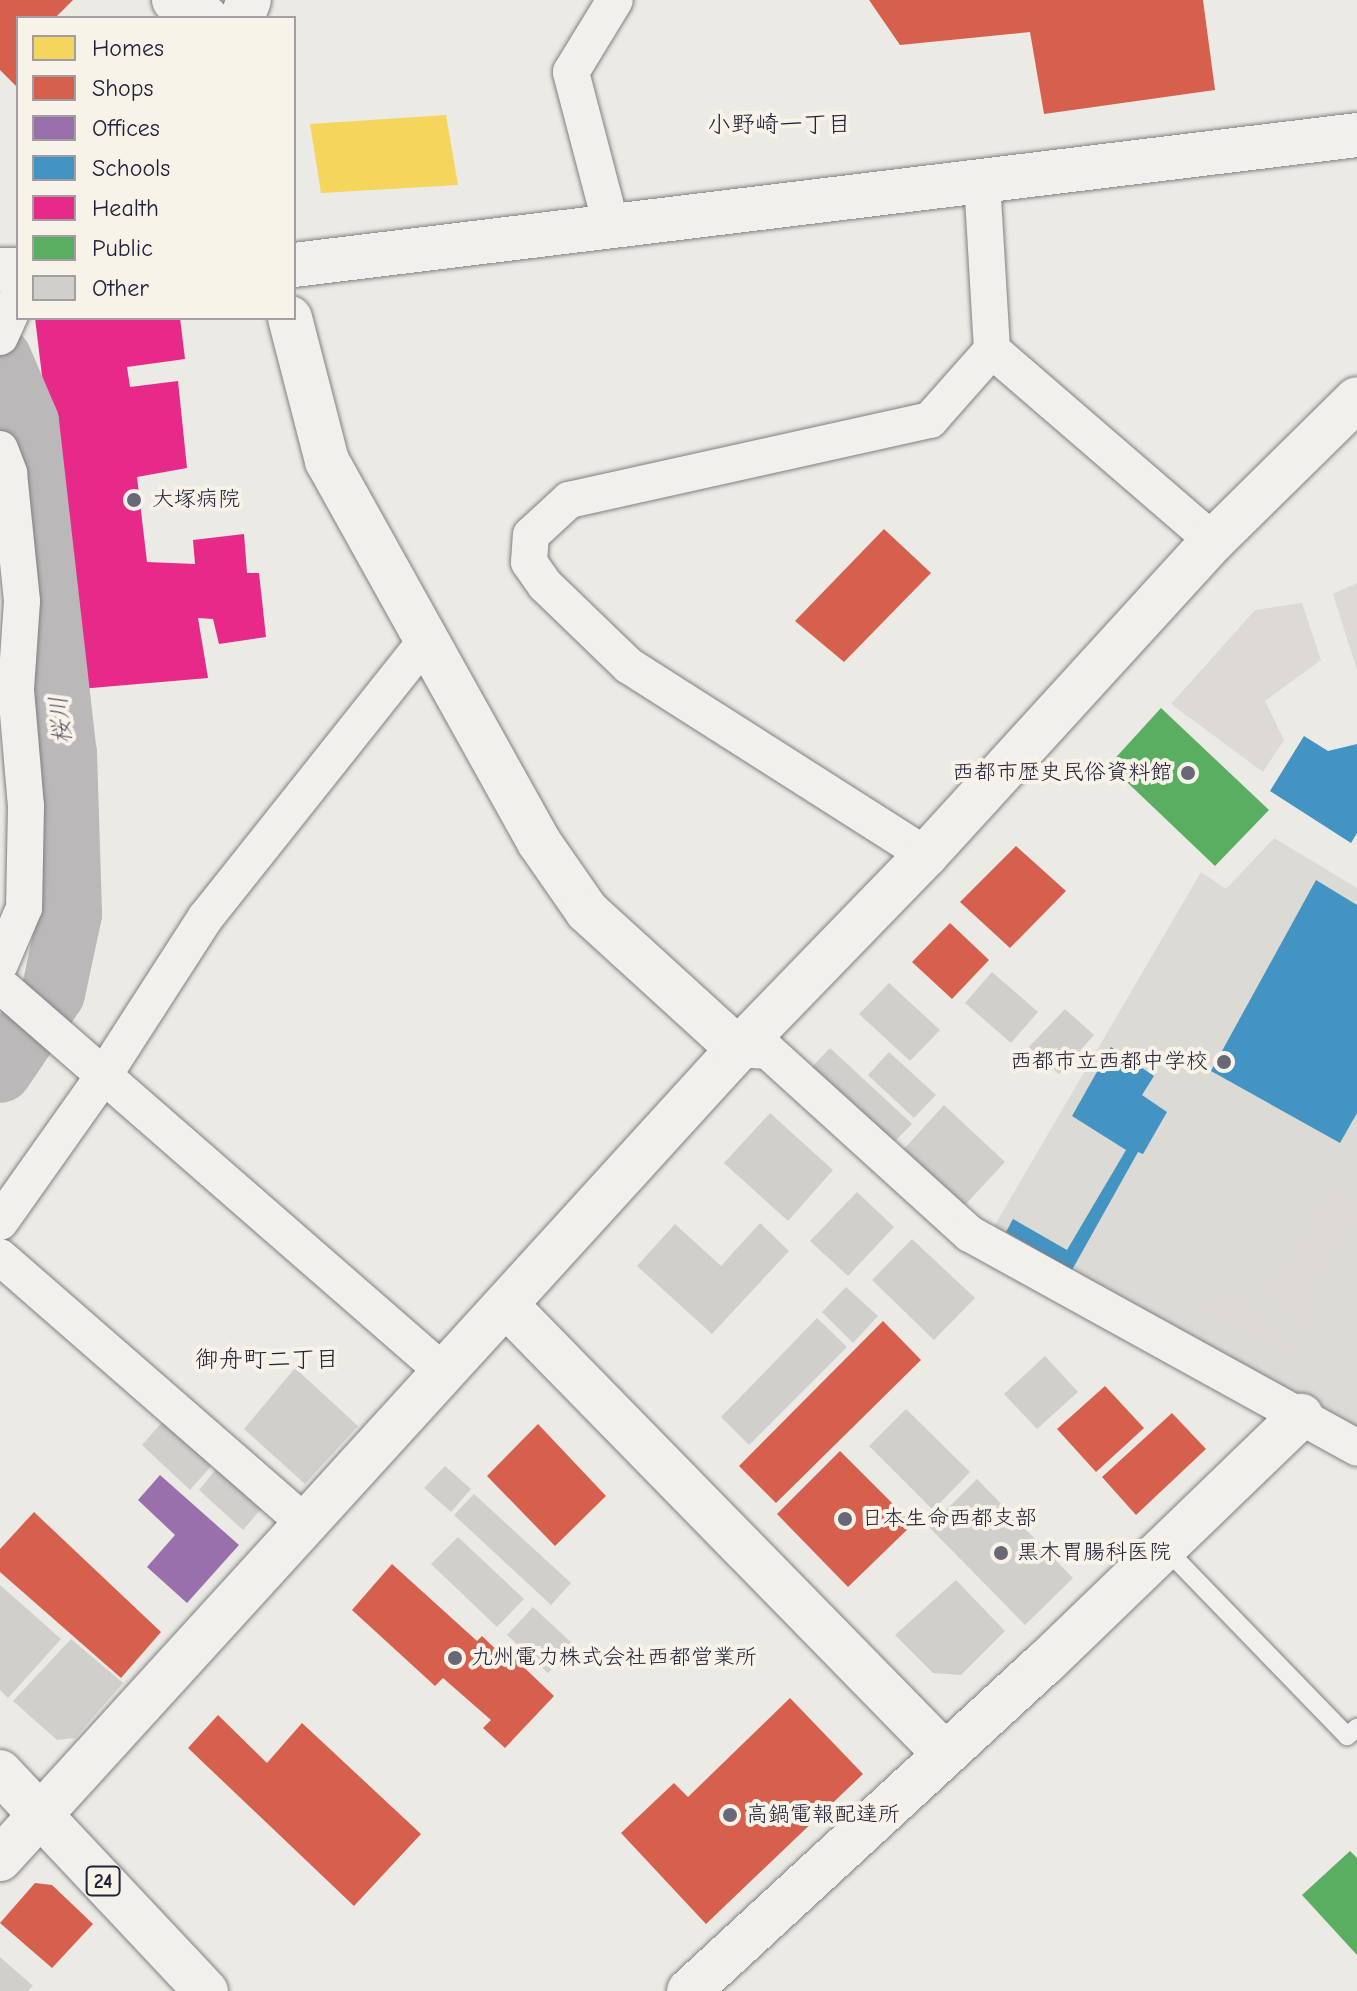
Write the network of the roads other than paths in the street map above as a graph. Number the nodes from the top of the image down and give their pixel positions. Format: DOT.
graph roads {
  1 [pos="174,0"];
  2 [pos="615,0"];
  3 [pos="202,16"];
  4 [pos="1357,135"];
  5 [pos="982,181"];
  6 [pos="611,225"];
  7 [pos="296,265"];
  8 [pos="16,301"];
  9 [pos="291,320"];
  10 [pos="0,337"];
  11 [pos="992,350"];
  12 [pos="1357,399"];
  13 [pos="0,449"];
  14 [pos="1213,541"];
  15 [pos="426,640"];
  16 [pos="926,855"];
  17 [pos="2,979"];
  18 [pos="738,1049"];
  19 [pos="98,1070"];
  20 [pos="0,1222"];
  21 [pos="0,1257"];
  22 [pos="507,1306"];
  23 [pos="445,1373"];
  24 [pos="1301,1416"];
  25 [pos="1357,1448"];
  26 [pos="306,1524"];
  27 [pos="1165,1548"];
  28 [pos="1354,1736"];
  29 [pos="943,1752"];
  30 [pos="0,1772"];
  31 [pos="40,1814"];
  32 [pos="0,1859"];
  33 [pos="706,1986"];
  34 [pos="202,1989"];
  1 -- 3 [label="street"];
  2 -- 6 [label="street"];
  4 -- 5 [label="street"];
  5 -- 6 [label="street"];
  5 -- 11 [label="street"];
  6 -- 7 [label="street"];
  8 -- 10 [label="street"];
  9 -- 15 [label="street"];
  11 -- 14 [label="street"];
  11 -- 16 [label="street"];
  12 -- 14 [label="street"];
  13 -- 17 [label="street"];
  14 -- 16 [label="street"];
  15 -- 18 [label="street"];
  15 -- 19 [label="street"];
  16 -- 18 [label="street"];
  17 -- 19 [label="street"];
  18 -- 22 [label="street"];
  18 -- 24 [label="street"];
  19 -- 20 [label="street"];
  19 -- 23 [label="street"];
  21 -- 26 [label="street"];
  22 -- 23 [label="street"];
  22 -- 29 [label="street"];
  23 -- 26 [label="street"];
  24 -- 25 [label="street"];
  24 -- 27 [label="street"];
  26 -- 31 [label="street"];
  27 -- 28 [label="lane"];
  27 -- 29 [label="street"];
  29 -- 33 [label="street"];
  30 -- 31 [label="street, 24"];
  31 -- 32 [label="street"];
  31 -- 34 [label="street, 24"];
}
